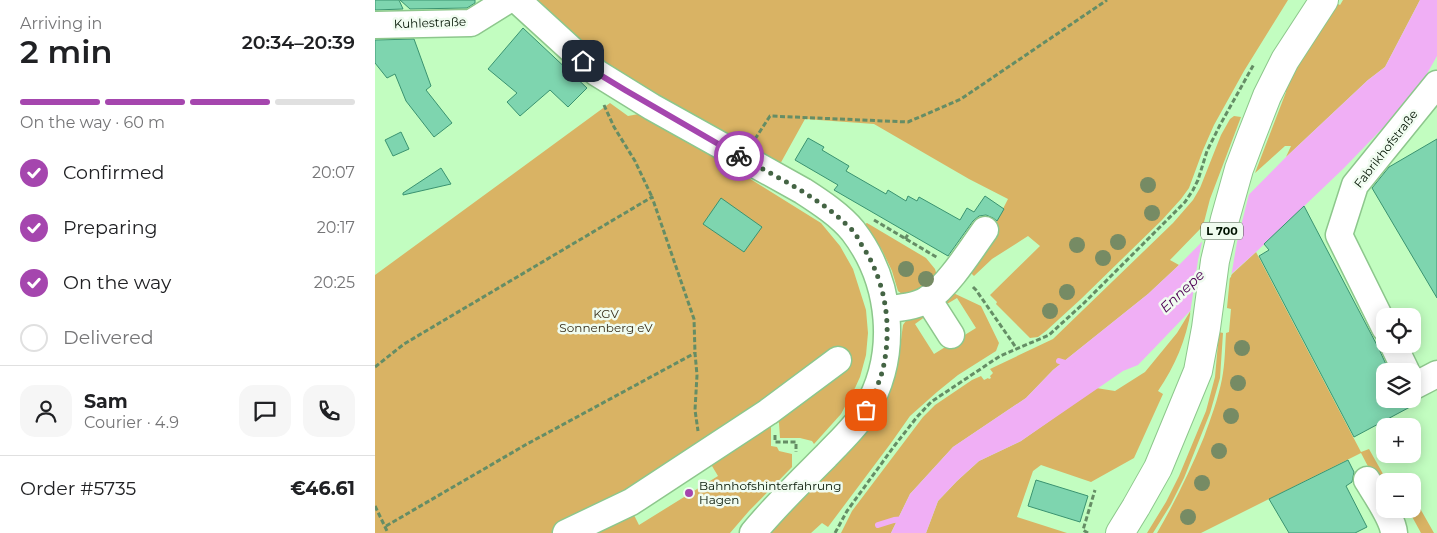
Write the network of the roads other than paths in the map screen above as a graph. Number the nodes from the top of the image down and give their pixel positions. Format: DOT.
graph roads {
  1 [pos="508,0"];
  2 [pos="517,0"];
  3 [pos="1324,0"];
  4 [pos="375,25"];
  5 [pos="1437,84"];
  6 [pos="985,230"];
  7 [pos="928,299"];
  8 [pos="886,309"];
  9 [pos="1376,310"];
  10 [pos="951,335"];
  11 [pos="837,360"];
  12 [pos="1437,374"];
  13 [pos="1421,382"];
  14 [pos="1367,480"];
  15 [pos="566,533"];
  16 [pos="753,533"];
  17 [pos="1120,533"];
  18 [pos="1394,533"];
  1 -- 4 [label="street, Kuhlestraße"];
  2 -- 8 [label="street"];
  3 -- 17 [label="main road, L 700"];
  5 -- 9 [label="street, Fabrikhofstraße"];
  6 -- 7 [label="street"];
  7 -- 8 [label="street"];
  7 -- 10 [label="street"];
  8 -- 16 [label="street"];
  11 -- 15 [label="street"];
  12 -- 13 [label="street"];
  14 -- 18 [label="street"];
}
